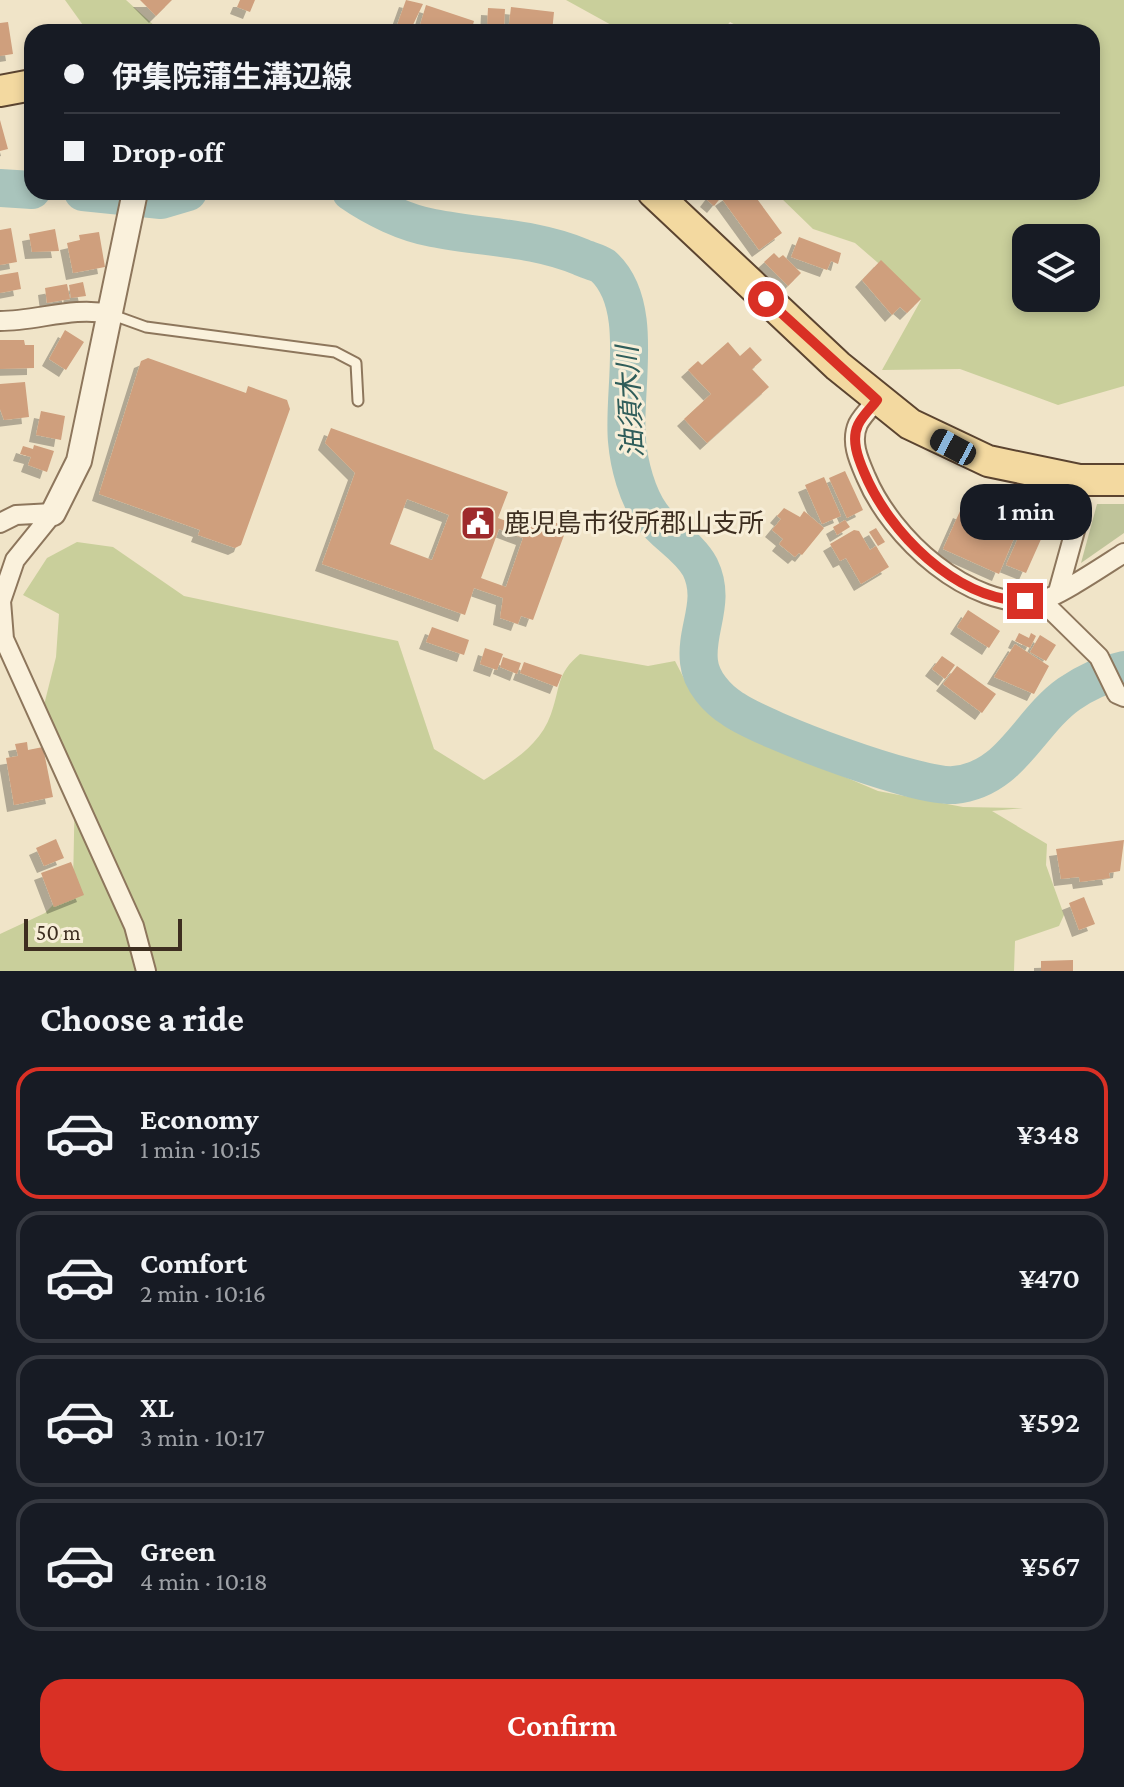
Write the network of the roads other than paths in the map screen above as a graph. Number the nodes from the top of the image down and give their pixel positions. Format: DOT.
graph roads {
  1 [pos="24,86"];
  2 [pos="0,91"];
  3 [pos="133,200"];
  4 [pos="662,200"];
  5 [pos="110,314"];
  6 [pos="0,321"];
  7 [pos="877,400"];
  8 [pos="358,401"];
  9 [pos="1079,480"];
  10 [pos="1124,480"];
  11 [pos="53,513"];
  12 [pos="0,523"];
  13 [pos="1124,553"];
  14 [pos="1050,597"];
  15 [pos="1120,695"];
  16 [pos="146,971"];
  1 -- 2 [label="main road"];
  3 -- 5 [label="street"];
  4 -- 7 [label="main road"];
  5 -- 6 [label="street"];
  5 -- 8 [label="lane"];
  5 -- 11 [label="street"];
  7 -- 9 [label="main road"];
  7 -- 14 [label="street"];
  9 -- 10 [label="main road"];
  9 -- 14 [label="street"];
  11 -- 12 [label="street"];
  11 -- 16 [label="street"];
  13 -- 14 [label="street"];
  14 -- 15 [label="street"];
}
